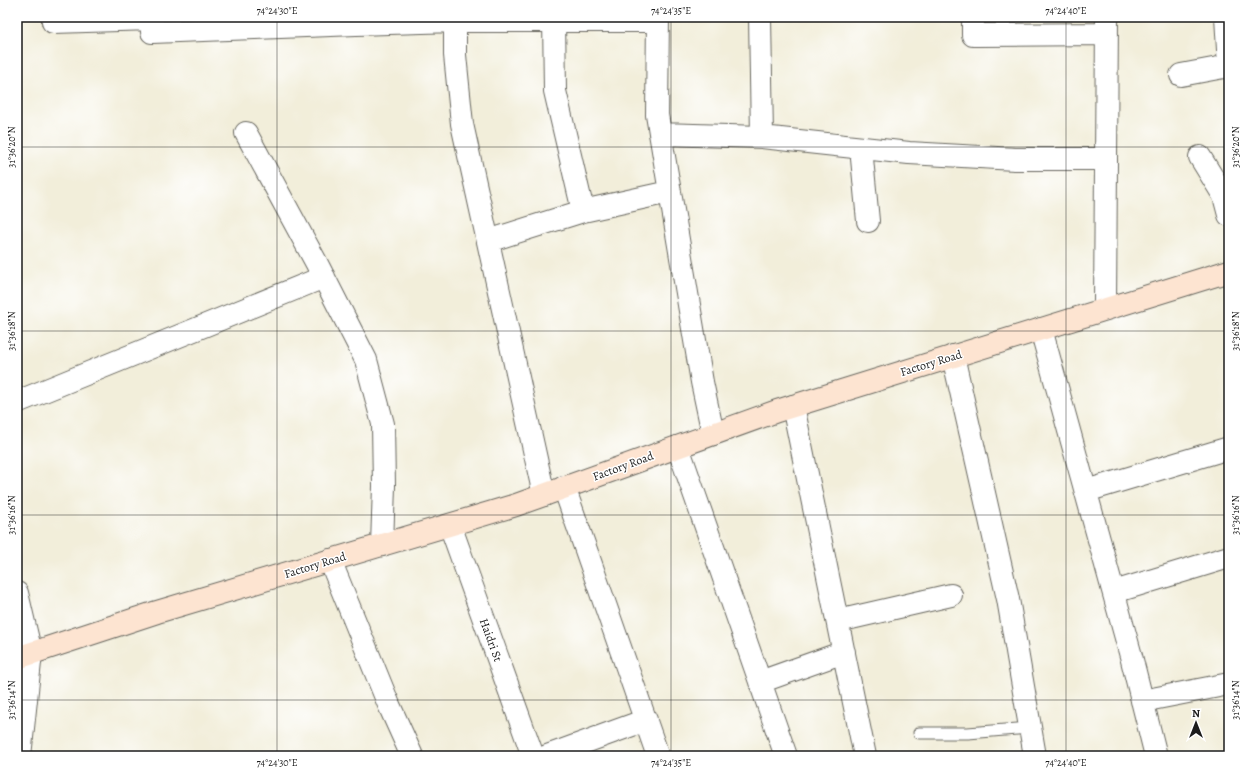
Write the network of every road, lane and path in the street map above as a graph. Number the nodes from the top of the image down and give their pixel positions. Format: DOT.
graph roads {
  1 [pos="760,17"];
  2 [pos="973,17"];
  3 [pos="1226,17"];
  4 [pos="152,18"];
  5 [pos="455,19"];
  6 [pos="554,19"];
  7 [pos="658,19"];
  8 [pos="356,20"];
  9 [pos="53,22"];
  10 [pos="255,22"];
  11 [pos="1107,26"];
  12 [pos="1181,75"];
  13 [pos="246,133"];
  14 [pos="660,134"];
  15 [pos="762,137"];
  16 [pos="861,148"];
  17 [pos="1200,157"];
  18 [pos="1106,159"];
  19 [pos="669,192"];
  20 [pos="583,211"];
  21 [pos="1229,215"];
  22 [pos="868,221"];
  23 [pos="488,241"];
  24 [pos="1229,271"];
  25 [pos="324,277"];
  26 [pos="1105,309"];
  27 [pos="1041,329"];
  28 [pos="953,356"];
  29 [pos="17,402"];
  30 [pos="793,406"];
  31 [pos="713,434"];
  32 [pos="678,446"];
  33 [pos="1229,448"];
  34 [pos="554,491"];
  35 [pos="1086,491"];
  36 [pos="450,524"];
  37 [pos="382,545"];
  38 [pos="1229,557"];
  39 [pos="330,560"];
  40 [pos="1114,592"];
  41 [pos="17,593"];
  42 [pos="951,595"];
  43 [pos="838,621"];
  44 [pos="844,652"];
  45 [pos="24,656"];
  46 [pos="760,682"];
  47 [pos="1229,684"];
  48 [pos="1142,701"];
  49 [pos="646,720"];
  50 [pos="1030,728"];
  51 [pos="919,733"];
  52 [pos="20,756"];
  53 [pos="412,756"];
  54 [pos="533,756"];
  55 [pos="546,756"];
  56 [pos="658,756"];
  57 [pos="786,756"];
  58 [pos="865,756"];
  59 [pos="1035,756"];
  60 [pos="1156,756"];
  1 -- 15 [label="street"];
  2 -- 11 [label="street"];
  3 -- 12 [label="street"];
  4 -- 9 [label="street"];
  4 -- 10 [label="street"];
  5 -- 6 [label="street"];
  5 -- 8 [label="street"];
  5 -- 23 [label="street"];
  6 -- 7 [label="street"];
  6 -- 20 [label="street"];
  7 -- 14 [label="street"];
  8 -- 10 [label="street"];
  11 -- 18 [label="street"];
  13 -- 25 [label="street"];
  14 -- 15 [label="street"];
  14 -- 19 [label="street"];
  15 -- 16 [label="street"];
  16 -- 18 [label="street"];
  16 -- 22 [label="street"];
  17 -- 21 [label="street"];
  18 -- 26 [label="street"];
  19 -- 20 [label="street"];
  19 -- 31 [label="street"];
  20 -- 23 [label="street"];
  23 -- 34 [label="street"];
  24 -- 26 [label="main road, Factory Road"];
  25 -- 29 [label="street"];
  25 -- 37 [label="street"];
  26 -- 27 [label="main road, Factory Road"];
  27 -- 28 [label="main road, Factory Road"];
  27 -- 35 [label="street"];
  28 -- 30 [label="main road, Factory Road"];
  28 -- 50 [label="street"];
  30 -- 31 [label="main road, Factory Road"];
  30 -- 43 [label="street"];
  31 -- 32 [label="main road, Factory Road"];
  32 -- 34 [label="main road, Factory Road"];
  32 -- 46 [label="street"];
  33 -- 35 [label="street"];
  34 -- 36 [label="main road, Factory Road"];
  34 -- 49 [label="street"];
  35 -- 40 [label="street"];
  36 -- 37 [label="main road, Factory Road"];
  36 -- 54 [label="street, Haidri St"];
  37 -- 39 [label="main road, Factory Road"];
  38 -- 40 [label="street"];
  39 -- 45 [label="main road, Factory Road"];
  39 -- 53 [label="street"];
  40 -- 48 [label="street"];
  41 -- 45 [label="street"];
  42 -- 43 [label="street"];
  43 -- 44 [label="street"];
  44 -- 46 [label="street"];
  44 -- 58 [label="street"];
  45 -- 52 [label="street"];
  46 -- 57 [label="street"];
  47 -- 48 [label="street"];
  48 -- 60 [label="street"];
  49 -- 55 [label="street"];
  49 -- 56 [label="street"];
  50 -- 51 [label="lane"];
  50 -- 59 [label="street"];
}
